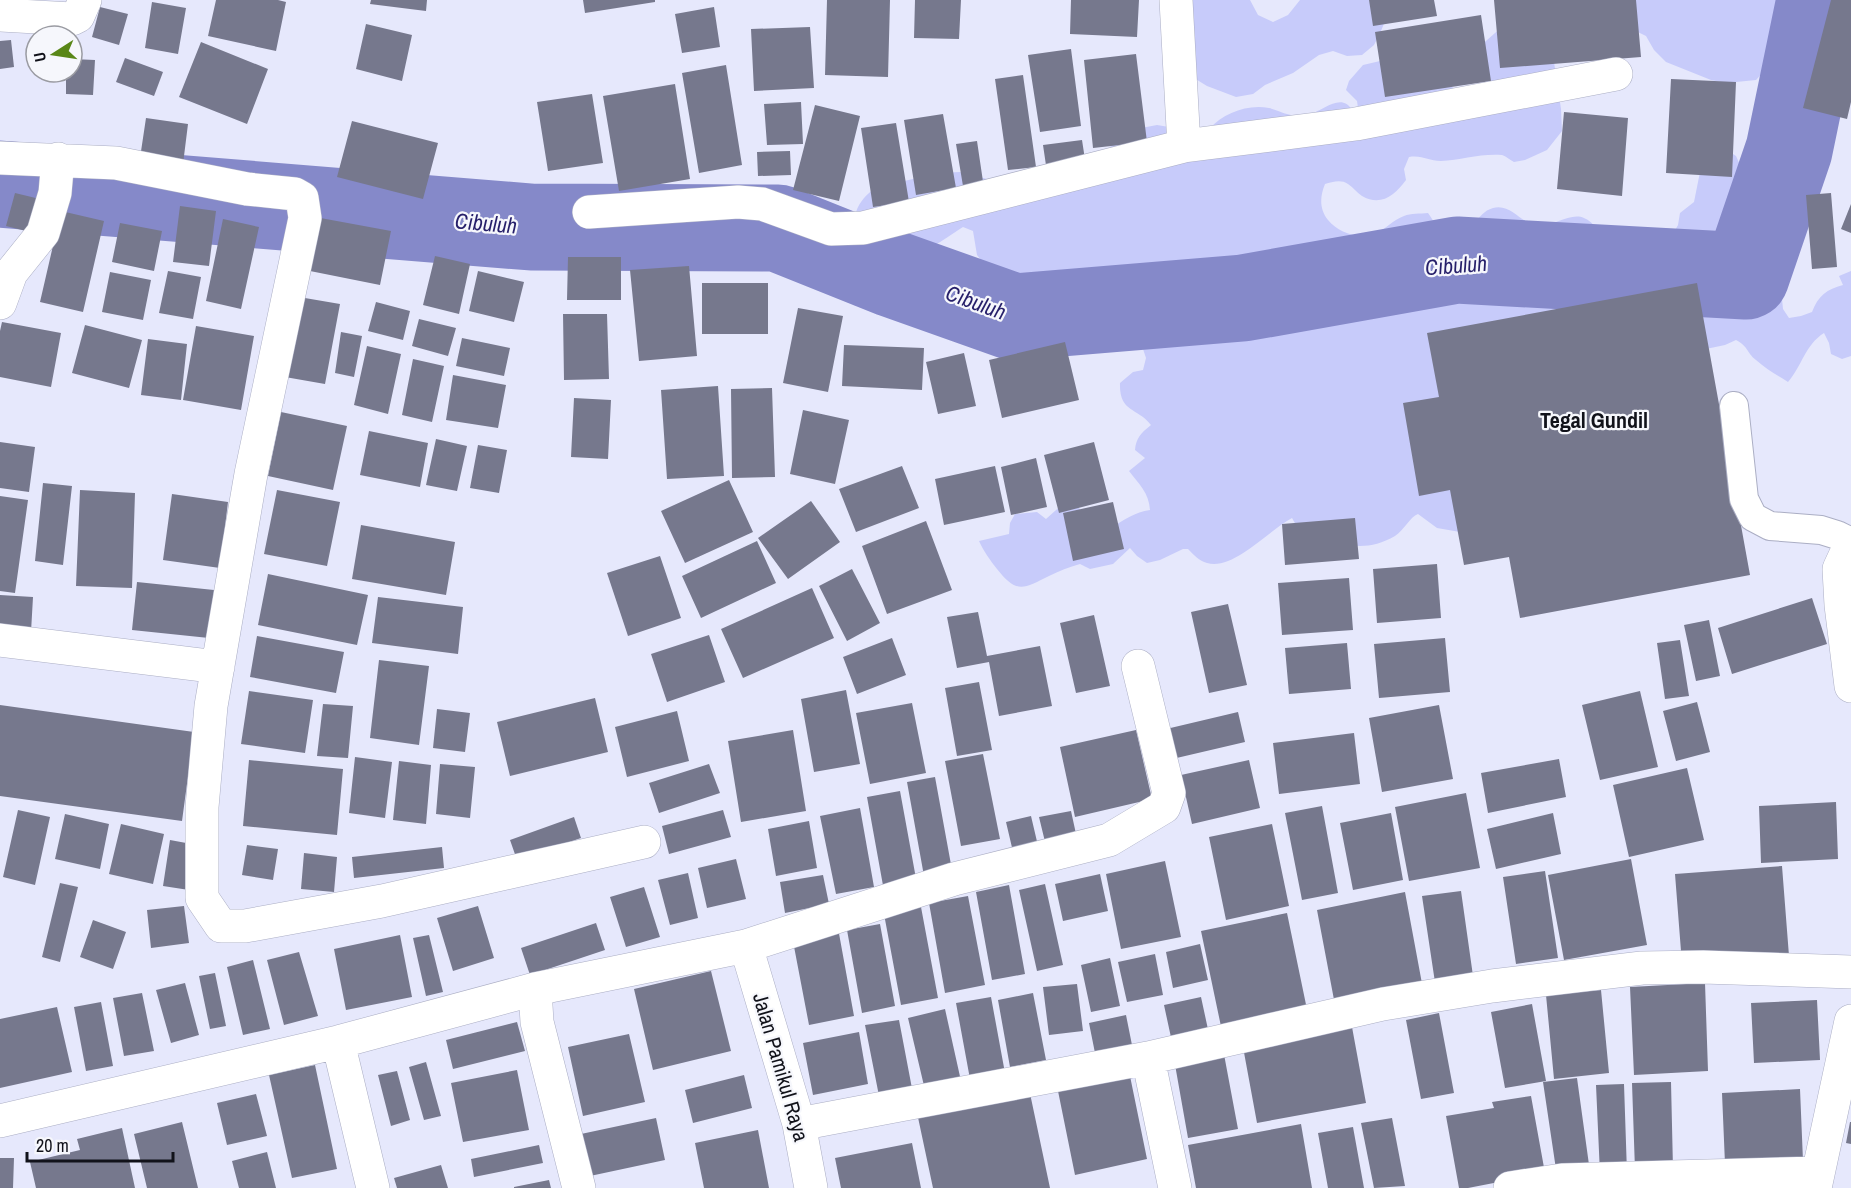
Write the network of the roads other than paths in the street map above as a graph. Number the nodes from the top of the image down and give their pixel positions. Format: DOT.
graph roads {
  1 [pos="85,0"];
  2 [pos="1176,0"];
  3 [pos="0,15"];
  4 [pos="1616,74"];
  5 [pos="1184,146"];
  6 [pos="0,158"];
  7 [pos="57,174"];
  8 [pos="589,212"];
  9 [pos="0,303"];
  10 [pos="1734,406"];
  11 [pos="1851,542"];
  12 [pos="0,640"];
  13 [pos="1138,666"];
  14 [pos="218,667"];
  15 [pos="1851,686"];
  16 [pos="644,842"];
  17 [pos="746,946"];
  18 [pos="1851,972"];
  19 [pos="536,989"];
  20 [pos="1851,1021"];
  21 [pos="338,1042"];
  22 [pos="1148,1058"];
  23 [pos="0,1121"];
  24 [pos="799,1124"];
  25 [pos="1816,1180"];
  26 [pos="372,1188"];
  27 [pos="579,1188"];
  28 [pos="811,1188"];
  29 [pos="1175,1188"];
  30 [pos="1510,1188"];
  1 -- 3 [label="street"];
  2 -- 5 [label="street"];
  4 -- 5 [label="street"];
  5 -- 8 [label="street"];
  6 -- 7 [label="street"];
  7 -- 9 [label="street"];
  7 -- 14 [label="street"];
  10 -- 11 [label="lane"];
  11 -- 15 [label="street"];
  12 -- 14 [label="street"];
  13 -- 17 [label="street"];
  14 -- 16 [label="street"];
  17 -- 19 [label="street"];
  17 -- 24 [label="street, Jalan Pamikul Raya"];
  18 -- 22 [label="street"];
  19 -- 21 [label="street"];
  19 -- 27 [label="street"];
  20 -- 25 [label="street"];
  21 -- 23 [label="street"];
  21 -- 26 [label="street"];
  22 -- 24 [label="street"];
  22 -- 29 [label="street"];
  24 -- 28 [label="street, Jalan Pamikul Raya"];
  25 -- 30 [label="street"];
}
